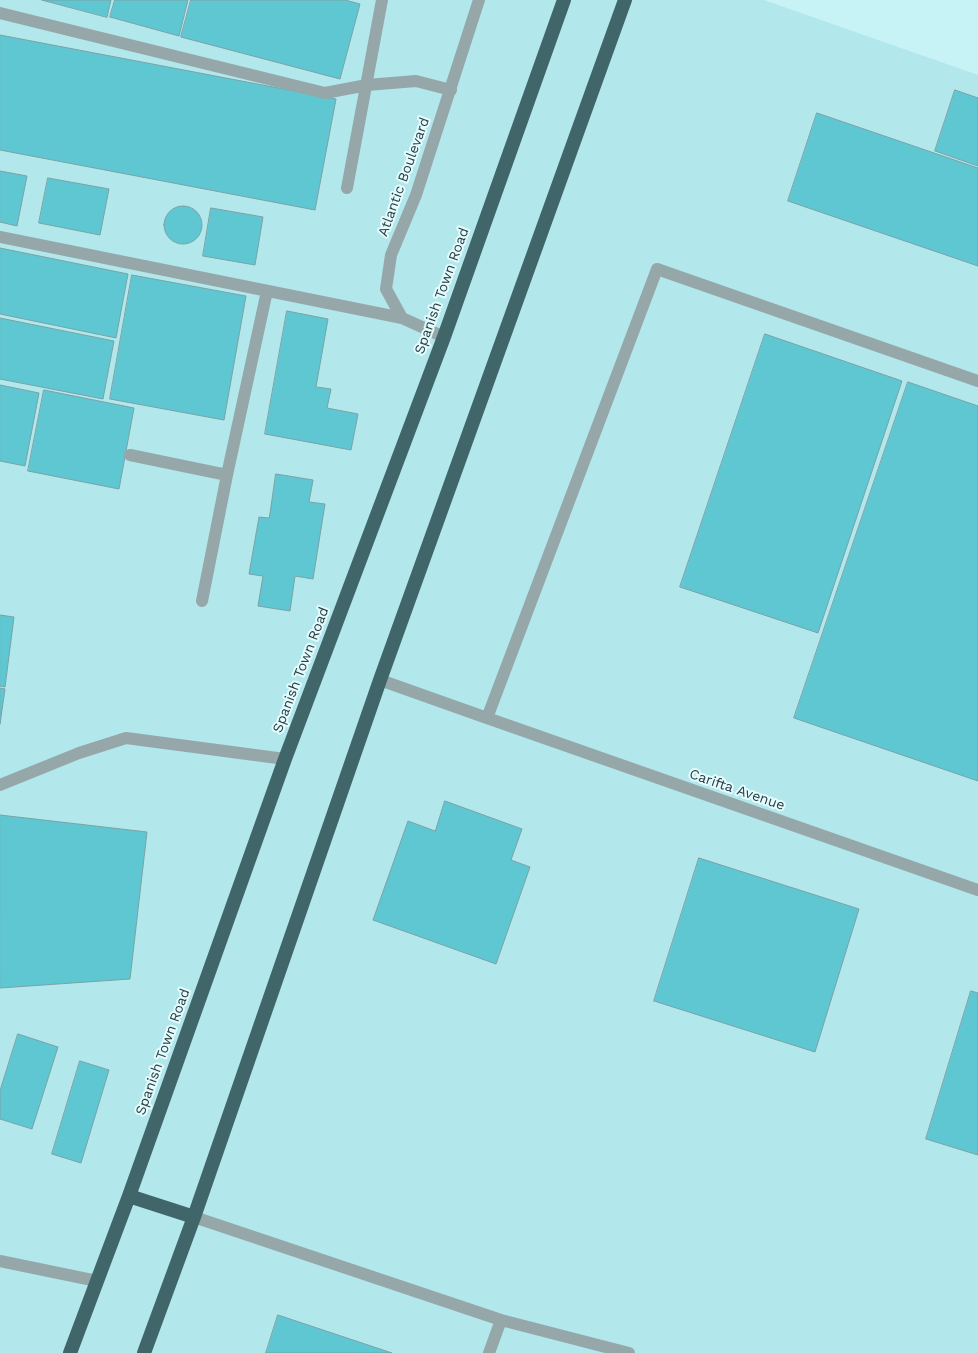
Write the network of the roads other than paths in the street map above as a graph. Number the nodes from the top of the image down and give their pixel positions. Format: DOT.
graph roads {
  1 [pos="382,0"];
  2 [pos="479,0"];
  3 [pos="625,0"];
  4 [pos="563,3"];
  5 [pos="0,13"];
  6 [pos="368,85"];
  7 [pos="451,90"];
  8 [pos="347,188"];
  9 [pos="0,237"];
  10 [pos="267,291"];
  11 [pos="402,318"];
  12 [pos="444,336"];
  13 [pos="978,381"];
  14 [pos="130,455"];
  15 [pos="227,475"];
  16 [pos="202,601"];
  17 [pos="380,680"];
  18 [pos="487,718"];
  19 [pos="285,759"];
  20 [pos="0,785"];
  21 [pos="978,890"];
  22 [pos="129,1196"];
  23 [pos="194,1217"];
  24 [pos="0,1261"];
  25 [pos="97,1281"];
  26 [pos="501,1320"];
  27 [pos="70,1353"];
  28 [pos="144,1353"];
  29 [pos="489,1353"];
  30 [pos="630,1353"];
  1 -- 6 [label="street"];
  2 -- 7 [label="street, Atlantic Boulevard"];
  3 -- 17 [label="highway"];
  4 -- 12 [label="highway, Spanish Town Road"];
  5 -- 6 [label="street"];
  6 -- 7 [label="street"];
  6 -- 8 [label="street"];
  7 -- 11 [label="street, Atlantic Boulevard"];
  9 -- 10 [label="street"];
  10 -- 11 [label="street"];
  10 -- 15 [label="street"];
  11 -- 12 [label="street"];
  12 -- 19 [label="highway, Spanish Town Road"];
  13 -- 18 [label="street"];
  14 -- 15 [label="street"];
  15 -- 16 [label="street"];
  17 -- 18 [label="street, Carifta Avenue"];
  17 -- 23 [label="highway"];
  18 -- 21 [label="street, Carifta Avenue"];
  19 -- 20 [label="street"];
  19 -- 22 [label="highway, Spanish Town Road"];
  22 -- 23 [label="highway"];
  22 -- 25 [label="highway, Spanish Town Road"];
  23 -- 26 [label="street"];
  23 -- 28 [label="highway"];
  24 -- 25 [label="street"];
  25 -- 27 [label="highway, Spanish Town Road"];
  26 -- 29 [label="street"];
  26 -- 30 [label="street"];
}
